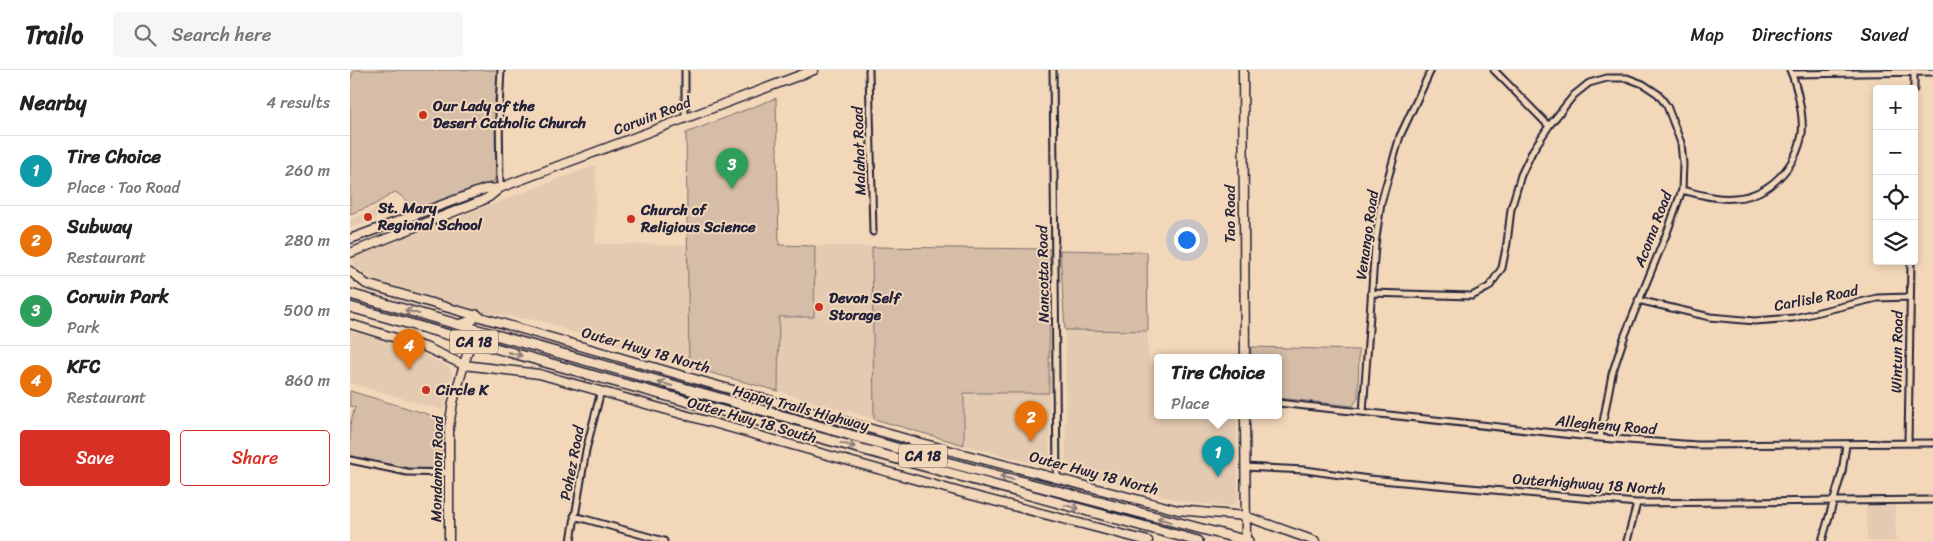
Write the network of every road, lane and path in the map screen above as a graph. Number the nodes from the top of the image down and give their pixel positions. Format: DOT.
graph roads {
  1 [pos="502,70"];
  2 [pos="685,70"];
  3 [pos="814,70"];
  4 [pos="869,70"];
  5 [pos="1053,70"];
  6 [pos="1243,70"];
  7 [pos="1430,70"];
  8 [pos="1494,70"];
  9 [pos="1914,71"];
  10 [pos="1791,72"];
  11 [pos="1933,72"];
  12 [pos="1914,85"];
  13 [pos="685,119"];
  14 [pos="1548,126"];
  15 [pos="500,188"];
  16 [pos="1682,190"];
  17 [pos="874,232"];
  18 [pos="350,240"];
  19 [pos="350,253"];
  20 [pos="1911,265"];
  21 [pos="350,271"];
  22 [pos="1371,292"];
  23 [pos="350,294"];
  24 [pos="1910,297"];
  25 [pos="1638,300"];
  26 [pos="350,307"];
  27 [pos="477,315"];
  28 [pos="350,324"];
  29 [pos="459,325"];
  30 [pos="471,341"];
  31 [pos="538,348"];
  32 [pos="1244,354"];
  33 [pos="464,365"];
  34 [pos="601,391"];
  35 [pos="1282,403"];
  36 [pos="1362,412"];
  37 [pos="1245,419"];
  38 [pos="1600,438"];
  39 [pos="1908,443"];
  40 [pos="1933,444"];
  41 [pos="1846,445"];
  42 [pos="350,460"];
  43 [pos="1245,467"];
  44 [pos="449,473"];
  45 [pos="1057,477"];
  46 [pos="1834,500"];
  47 [pos="1933,500"];
  48 [pos="1637,503"];
  49 [pos="574,516"];
  50 [pos="1246,516"];
  51 [pos="449,541"];
  52 [pos="571,541"];
  53 [pos="664,541"];
  54 [pos="1148,541"];
  55 [pos="1198,541"];
  56 [pos="1246,541"];
  57 [pos="1315,541"];
  58 [pos="1627,541"];
  59 [pos="1822,541"];
  1 -- 15 [label="street"];
  2 -- 13 [label="street"];
  3 -- 13 [label="street, Corwin Road"];
  4 -- 17 [label="street, Malahat Road"];
  5 -- 45 [label="street, Nancotta Road"];
  6 -- 32 [label="street, Tao Road"];
  7 -- 22 [label="street, Venango Road"];
  8 -- 14 [label="street"];
  9 -- 10 [label="street"];
  9 -- 11 [label="street"];
  9 -- 12 [label="street"];
  10 -- 16 [label="street"];
  13 -- 15 [label="street, Corwin Road"];
  14 -- 16 [label="street, Acoma Road"];
  14 -- 22 [label="street, Acoma Road"];
  15 -- 18 [label="street, Corwin Road"];
  15 -- 19 [label="street, Corwin Road"];
  16 -- 25 [label="street, Acoma Road"];
  20 -- 24 [label="street, Wintun Road"];
  21 -- 27 [label="street, Outer Hwy 18 North"];
  22 -- 36 [label="street, Venango Road"];
  29 -- 23 [label="main road, Happy Trails Highway / CA 18, one-way"];
  24 -- 25 [label="street, Carlisle Road"];
  24 -- 39 [label="street, Wintun Road"];
  25 -- 38 [label="street, Acoma Road"];
  26 -- 30 [label="main road, Happy Trails Highway / CA 18"];
  27 -- 29 [label="main road"];
  27 -- 45 [label="street, Outer Hwy 18 North"];
  28 -- 33 [label="street, Outer Hwy 18 South"];
  29 -- 31 [label="main road, Happy Trails Highway / CA 18"];
  30 -- 31 [label="main road"];
  30 -- 33 [label="street, Mondamon Road"];
  30 -- 55 [label="main road, Happy Trails Highway / CA 18, one-way"];
  56 -- 31 [label="main road, Happy Trails Highway / CA 18, one-way"];
  33 -- 34 [label="street, Outer Hwy 18 South"];
  33 -- 44 [label="street, Mondamon Road"];
  34 -- 49 [label="street, Pohez Road"];
  34 -- 54 [label="street, Outer Hwy 18 South"];
  35 -- 36 [label="street, Allegheny Road"];
  36 -- 38 [label="street, Allegheny Road"];
  37 -- 43 [label="street"];
  38 -- 41 [label="street, Allegheny Road"];
  39 -- 40 [label="street, Allegheny Road"];
  39 -- 41 [label="street, Allegheny Road"];
  41 -- 46 [label="street"];
  42 -- 44 [label="street"];
  43 -- 48 [label="street, Outerhighway 18 North"];
  43 -- 50 [label="street"];
  44 -- 51 [label="street, Mondamon Road"];
  45 -- 50 [label="street, Outer Hwy 18 North"];
  46 -- 47 [label="street, Outerhighway 18 North"];
  46 -- 48 [label="street, Outerhighway 18 North"];
  46 -- 59 [label="street"];
  48 -- 58 [label="street"];
  49 -- 52 [label="street, Pohez Road"];
  49 -- 53 [label="street"];
  50 -- 56 [label="street"];
  50 -- 57 [label="street, Outer Hwy 18 North"];
}
